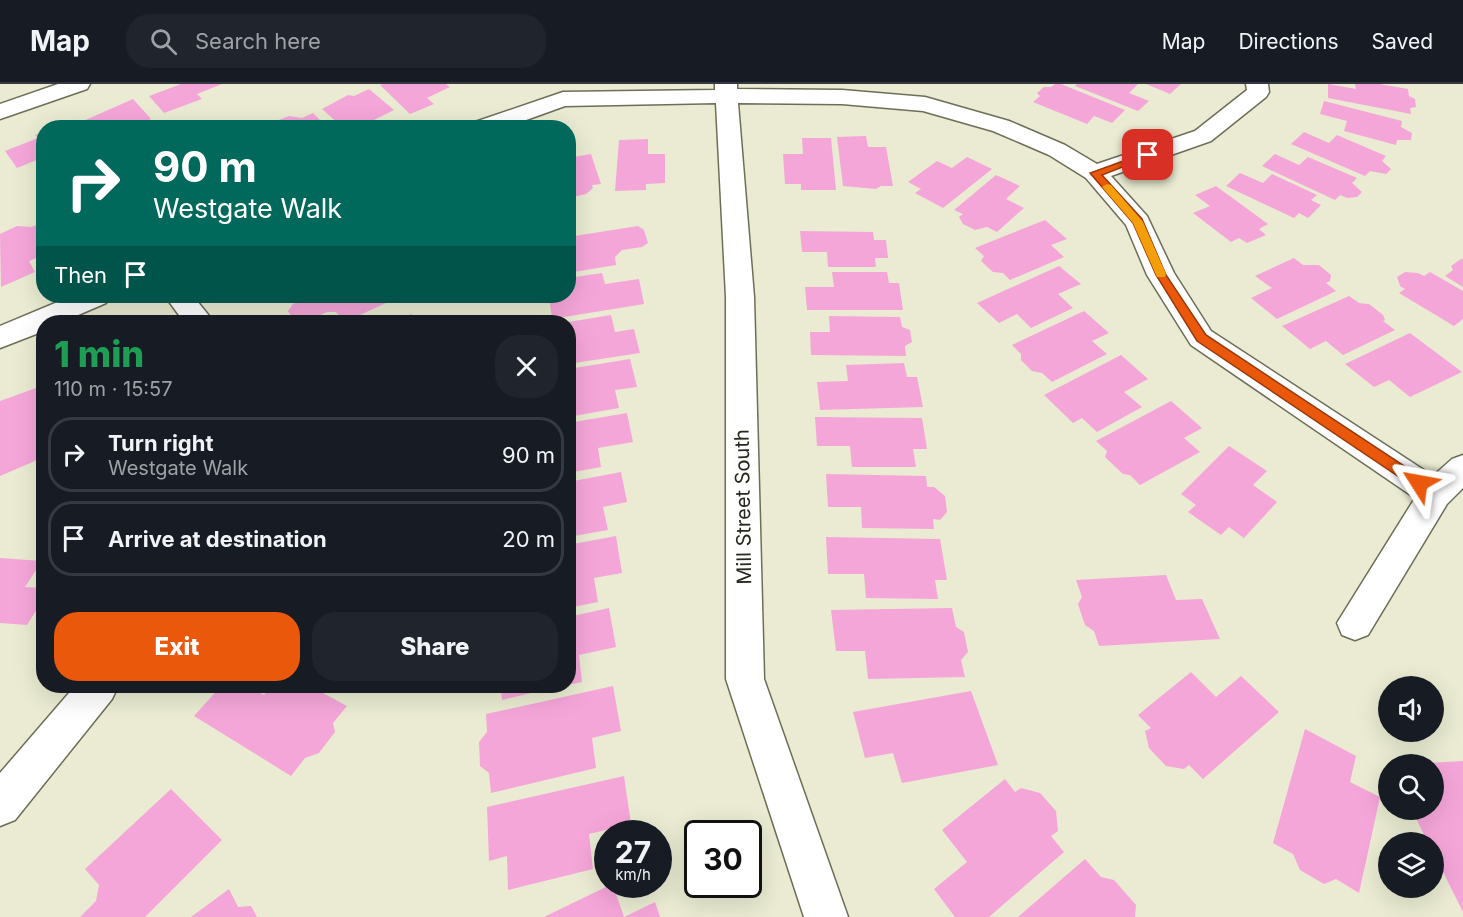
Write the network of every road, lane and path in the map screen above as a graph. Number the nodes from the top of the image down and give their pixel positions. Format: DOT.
graph roads {
  1 [pos="79,84"];
  2 [pos="1257,84"];
  3 [pos="727,90"];
  4 [pos="0,112"];
  5 [pos="503,120"];
  6 [pos="1095,173"];
  7 [pos="80,303"];
  8 [pos="184,303"];
  9 [pos="53,315"];
  10 [pos="194,315"];
  11 [pos="36,322"];
  12 [pos="0,338"];
  13 [pos="1463,468"];
  14 [pos="1435,494"];
  15 [pos="1355,623"];
  16 [pos="93,693"];
  17 [pos="0,805"];
  18 [pos="826,917"];
  1 -- 4 [label="street"];
  2 -- 6 [label="street"];
  3 -- 5 [label="street"];
  3 -- 6 [label="street"];
  3 -- 18 [label="street, Mill Street South"];
  6 -- 14 [label="street"];
  7 -- 9 [label="street"];
  8 -- 10 [label="street"];
  11 -- 12 [label="street"];
  13 -- 14 [label="street"];
  14 -- 15 [label="street"];
  16 -- 17 [label="street"];
}
